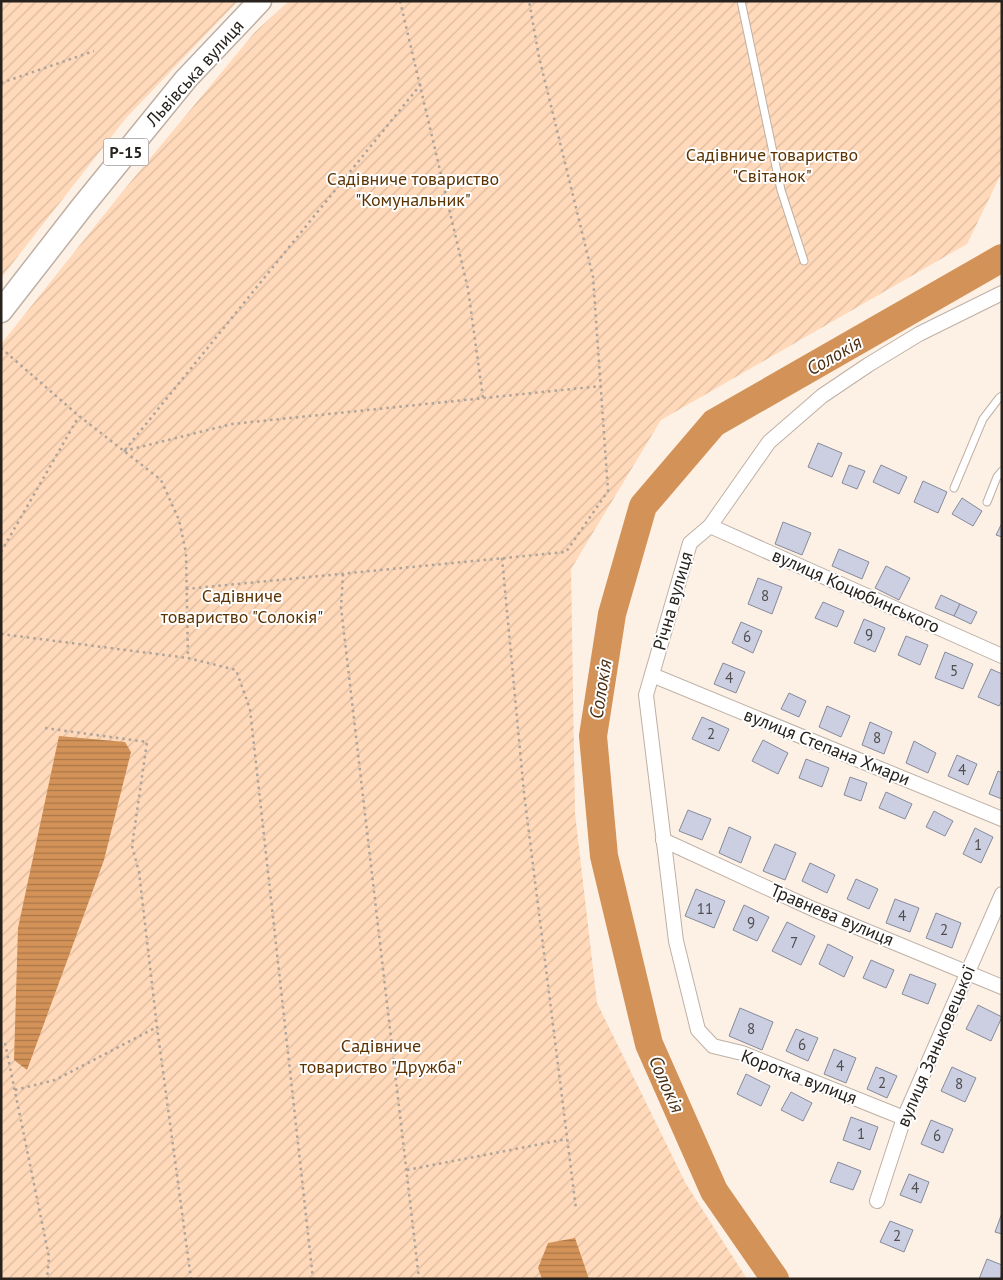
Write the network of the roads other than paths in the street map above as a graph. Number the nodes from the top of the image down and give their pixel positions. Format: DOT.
graph roads {
  1 [pos="260,1"];
  2 [pos="741,1"];
  3 [pos="804,261"];
  4 [pos="1002,293"];
  5 [pos="1,312"];
  6 [pos="1002,396"];
  7 [pos="1002,471"];
  8 [pos="954,488"];
  9 [pos="988,502"];
  10 [pos="710,526"];
  11 [pos="1002,656"];
  12 [pos="652,675"];
  13 [pos="1002,819"];
  14 [pos="663,840"];
  15 [pos="1002,894"];
  16 [pos="967,973"];
  17 [pos="1002,987"];
  18 [pos="698,1030"];
  19 [pos="904,1118"];
  20 [pos="877,1201"];
  1 -- 5 [label="main road, Львівська вулиця / Р-15"];
  2 -- 3 [label="lane"];
  4 -- 10 [label="street, Річна вулиця"];
  6 -- 8 [label="lane"];
  7 -- 9 [label="lane"];
  10 -- 11 [label="street, вулиця Коцюбинського"];
  10 -- 12 [label="street, Річна вулиця"];
  12 -- 13 [label="street, вулиця Степана Хмари"];
  12 -- 14 [label="street, Річна вулиця"];
  14 -- 16 [label="street, Травнева вулиця"];
  14 -- 18 [label="street, Річна вулиця"];
  15 -- 16 [label="street, вулиця Заньковецької"];
  16 -- 17 [label="street, Травнева вулиця"];
  16 -- 19 [label="street, вулиця Заньковецької"];
  18 -- 19 [label="street, Коротка вулиця"];
  19 -- 20 [label="street, вулиця Заньковецької"];
}
